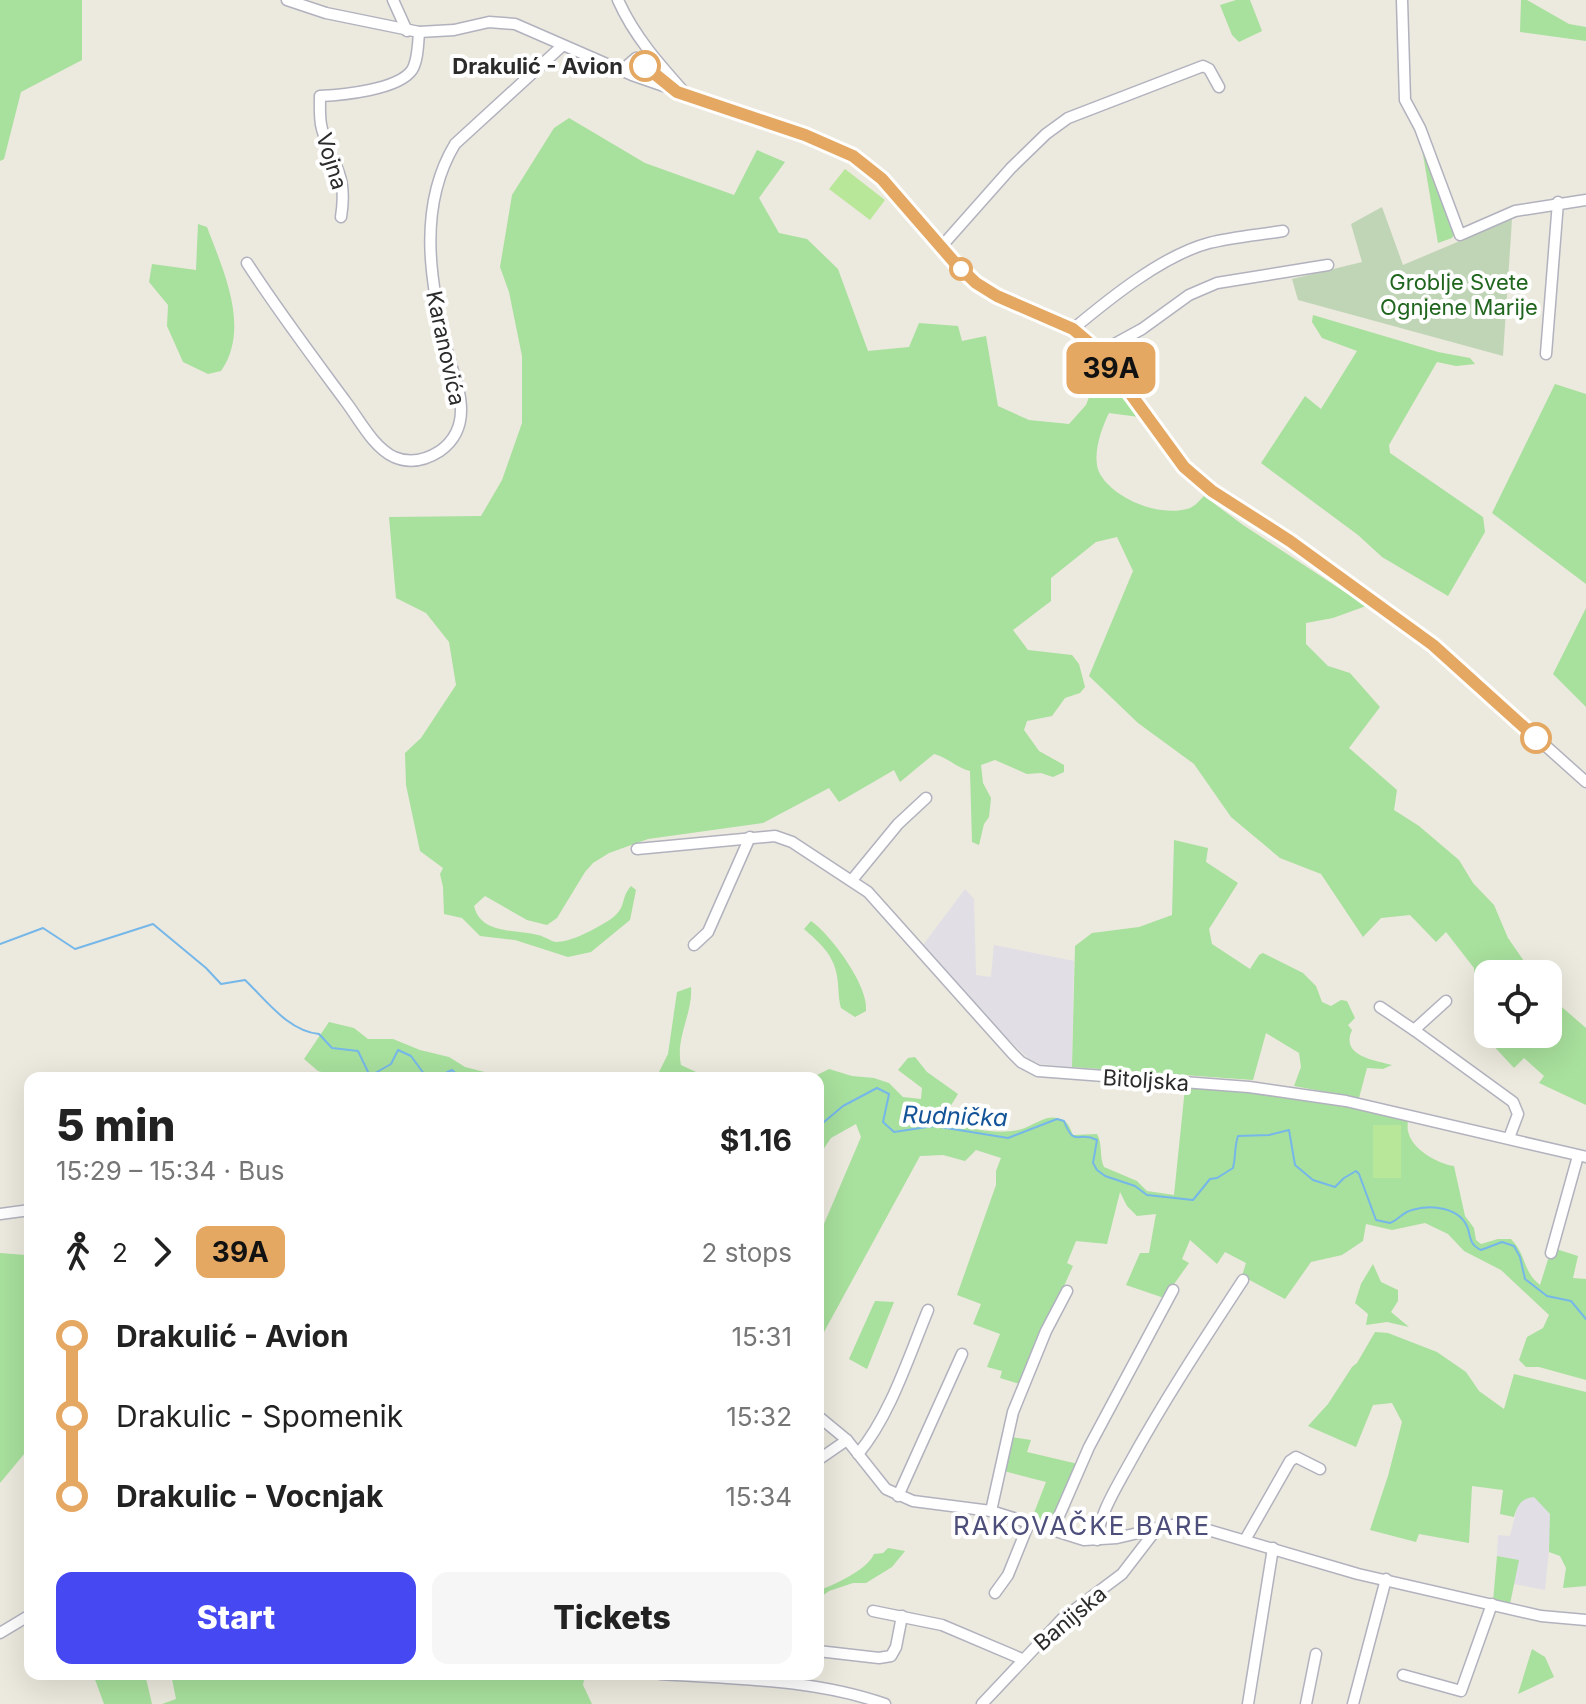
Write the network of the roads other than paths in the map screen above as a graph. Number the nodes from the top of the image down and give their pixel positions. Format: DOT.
graph roads {
  1 [pos="287,0"];
  2 [pos="319,0"];
  3 [pos="393,0"];
  4 [pos="618,0"];
  5 [pos="1402,0"];
  6 [pos="326,13"];
  7 [pos="407,31"];
  8 [pos="419,32"];
  9 [pos="562,46"];
  10 [pos="621,71"];
  11 [pos="1219,87"];
  12 [pos="681,93"];
  13 [pos="1586,200"];
  14 [pos="1558,202"];
  15 [pos="341,217"];
  16 [pos="1283,231"];
  17 [pos="941,247"];
  18 [pos="247,263"];
  19 [pos="1328,265"];
  20 [pos="1073,329"];
  21 [pos="1100,352"];
  22 [pos="1546,354"];
  23 [pos="1586,782"];
  24 [pos="926,798"];
  25 [pos="750,837"];
  26 [pos="637,849"];
  27 [pos="852,880"];
  28 [pos="694,945"];
  29 [pos="1446,1001"];
  30 [pos="1380,1007"];
  31 [pos="1414,1030"];
  32 [pos="1509,1138"];
  33 [pos="1582,1157"];
  34 [pos="24,1211"];
  35 [pos="0,1214"];
  36 [pos="1551,1253"];
  37 [pos="1243,1280"];
  38 [pos="1173,1290"];
  39 [pos="1067,1291"];
  40 [pos="928,1310"];
  41 [pos="962,1354"];
  42 [pos="824,1421"];
  43 [pos="847,1440"];
  44 [pos="858,1454"];
  45 [pos="824,1456"];
  46 [pos="1320,1469"];
  47 [pos="898,1496"];
  48 [pos="991,1511"];
  49 [pos="1029,1523"];
  50 [pos="1154,1528"];
  51 [pos="1052,1532"];
  52 [pos="1097,1540"];
  53 [pos="1245,1540"];
  54 [pos="1273,1548"];
  55 [pos="1386,1579"];
  56 [pos="995,1593"];
  57 [pos="1492,1604"];
  58 [pos="873,1611"];
  59 [pos="902,1616"];
  60 [pos="24,1619"];
  61 [pos="1586,1620"];
  62 [pos="0,1633"];
  63 [pos="824,1652"];
  64 [pos="1316,1654"];
  65 [pos="1022,1659"];
  66 [pos="1403,1675"];
  67 [pos="736,1680"];
  68 [pos="885,1704"];
  69 [pos="982,1704"];
  70 [pos="1248,1704"];
  71 [pos="1306,1704"];
  72 [pos="1353,1704"];
  1 -- 6 [label="street"];
  2 -- 6 [label="street"];
  3 -- 7 [label="street"];
  4 -- 12 [label="street"];
  5 -- 14 [label="street"];
  6 -- 7 [label="street"];
  7 -- 8 [label="street"];
  8 -- 9 [label="street"];
  8 -- 15 [label="street, Vojna"];
  9 -- 10 [label="street"];
  9 -- 18 [label="street, Karanovića"];
  10 -- 12 [label="street"];
  10 -- 12 [label="street"];
  11 -- 17 [label="street"];
  12 -- 17 [label="street"];
  13 -- 14 [label="street"];
  14 -- 22 [label="street"];
  16 -- 20 [label="street"];
  17 -- 20 [label="street"];
  19 -- 21 [label="street"];
  20 -- 21 [label="street"];
  21 -- 23 [label="street"];
  24 -- 27 [label="street"];
  25 -- 26 [label="street"];
  25 -- 27 [label="street, Bitoljska"];
  25 -- 28 [label="street"];
  27 -- 32 [label="street, Bitoljska"];
  29 -- 31 [label="street"];
  30 -- 31 [label="street"];
  31 -- 32 [label="street"];
  32 -- 33 [label="street, Bitoljska"];
  33 -- 36 [label="street"];
  34 -- 35 [label="street"];
  37 -- 52 [label="street"];
  38 -- 51 [label="street"];
  39 -- 48 [label="street"];
  40 -- 44 [label="street"];
  41 -- 47 [label="street"];
  42 -- 43 [label="street"];
  43 -- 44 [label="street"];
  43 -- 45 [label="street"];
  44 -- 47 [label="street"];
  46 -- 53 [label="street"];
  47 -- 48 [label="street"];
  48 -- 49 [label="street"];
  49 -- 51 [label="street"];
  49 -- 56 [label="street"];
  50 -- 52 [label="street"];
  50 -- 53 [label="street"];
  50 -- 65 [label="street, Banijska"];
  51 -- 52 [label="street"];
  53 -- 54 [label="street"];
  54 -- 55 [label="street"];
  54 -- 70 [label="street"];
  55 -- 57 [label="street"];
  55 -- 72 [label="street"];
  57 -- 61 [label="street"];
  57 -- 66 [label="street"];
  58 -- 59 [label="street"];
  59 -- 63 [label="street"];
  59 -- 65 [label="street"];
  60 -- 62 [label="street"];
  64 -- 71 [label="street"];
  65 -- 69 [label="street, Banijska"];
  67 -- 68 [label="street"];
}
